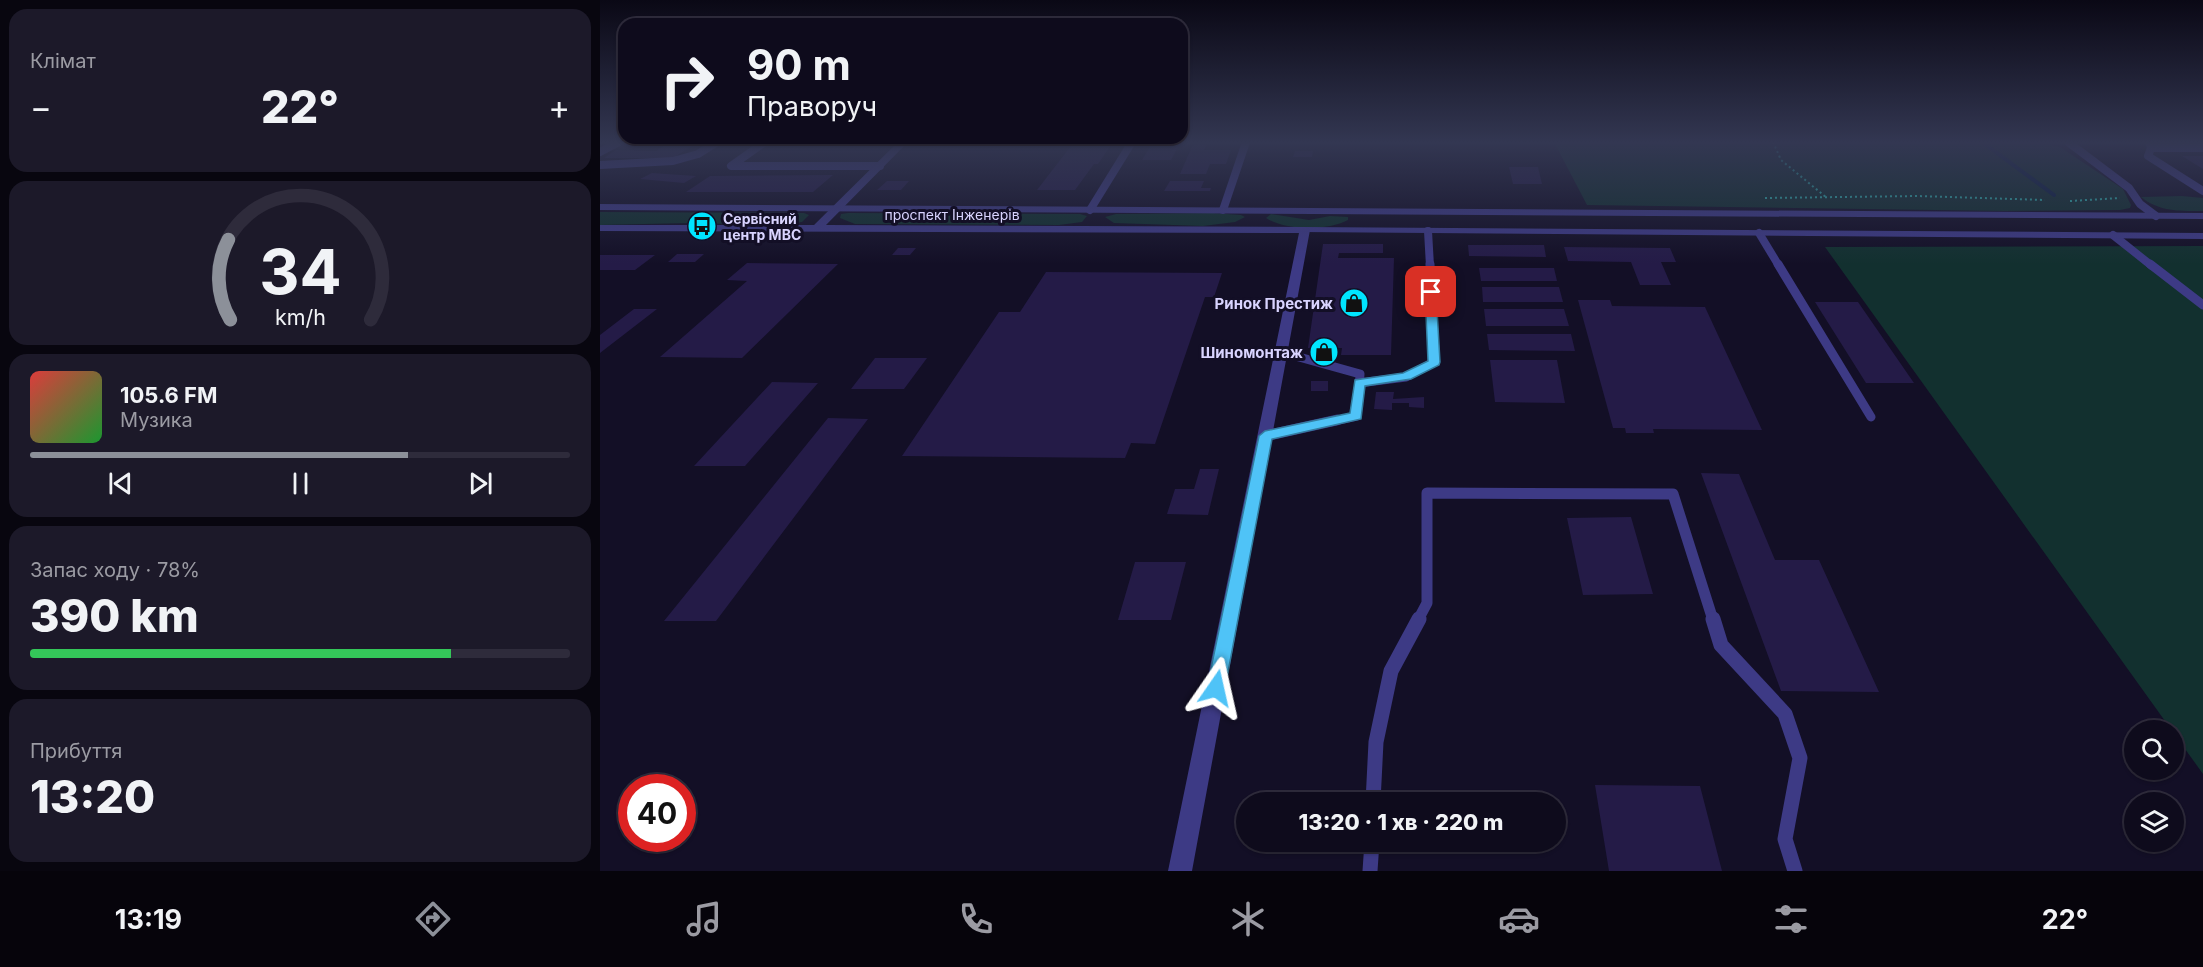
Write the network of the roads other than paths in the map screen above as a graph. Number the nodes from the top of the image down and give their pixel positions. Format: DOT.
graph roads {
  1 [pos="864,183"];
  2 [pos="1107,183"];
  3 [pos="1232,183"];
  4 [pos="2122,183"];
  5 [pos="600,207"];
  6 [pos="838,209"];
  7 [pos="1090,210"];
  8 [pos="1222,210"];
  9 [pos="1394,211"];
  10 [pos="1471,211"];
  11 [pos="1838,214"];
  12 [pos="1948,214"];
  13 [pos="2118,215"];
  14 [pos="2156,216"];
  15 [pos="2203,216"];
  16 [pos="2012,227"];
  17 [pos="600,228"];
  18 [pos="817,228"];
  19 [pos="1305,230"];
  20 [pos="1339,230"];
  21 [pos="1428,231"];
  22 [pos="1545,232"];
  23 [pos="1759,233"];
  24 [pos="1854,234"];
  25 [pos="1974,234"];
  26 [pos="2113,235"];
  27 [pos="2203,236"];
  28 [pos="2203,305"];
  29 [pos="1281,352"];
  30 [pos="1359,383"];
  31 [pos="1871,417"];
  32 [pos="1265,436"];
  33 [pos="1374,792"];
  34 [pos="1371,852"];
  35 [pos="1180,871"];
  36 [pos="1370,871"];
  37 [pos="1795,871"];
  1 -- 6 [label="street"];
  2 -- 7 [label="lane"];
  3 -- 8 [label="lane"];
  4 -- 14 [label="lane"];
  5 -- 6 [label="street, проспект Інженерів"];
  6 -- 7 [label="street, проспект Інженерів"];
  6 -- 18 [label="street"];
  7 -- 8 [label="street, проспект Інженерів"];
  8 -- 9 [label="street, проспект Інженерів"];
  9 -- 10 [label="street, проспект Інженерів"];
  9 -- 20 [label="street"];
  10 -- 11 [label="street, проспект Інженерів"];
  10 -- 22 [label="street"];
  11 -- 12 [label="street, проспект Інженерів"];
  11 -- 24 [label="street"];
  12 -- 13 [label="street, проспект Інженерів"];
  12 -- 16 [label="street"];
  13 -- 14 [label="street, проспект Інженерів"];
  13 -- 16 [label="street"];
  14 -- 15 [label="street, проспект Інженерів"];
  16 -- 25 [label="street"];
  17 -- 18 [label="street, проспект Інженерів"];
  18 -- 19 [label="street, проспект Інженерів"];
  19 -- 20 [label="street, проспект Інженерів"];
  19 -- 29 [label="street"];
  20 -- 21 [label="street, проспект Інженерів"];
  21 -- 22 [label="street, проспект Інженерів"];
  21 -- 30 [label="lane"];
  22 -- 23 [label="street, проспект Інженерів"];
  23 -- 24 [label="street, проспект Інженерів"];
  23 -- 31 [label="lane"];
  24 -- 25 [label="street, проспект Інженерів"];
  25 -- 26 [label="street"];
  26 -- 27 [label="street"];
  26 -- 28 [label="lane"];
  29 -- 30 [label="lane"];
  29 -- 32 [label="street"];
  30 -- 32 [label="lane"];
  32 -- 35 [label="street"];
  33 -- 37 [label="lane"];
  34 -- 36 [label="lane"];
}
